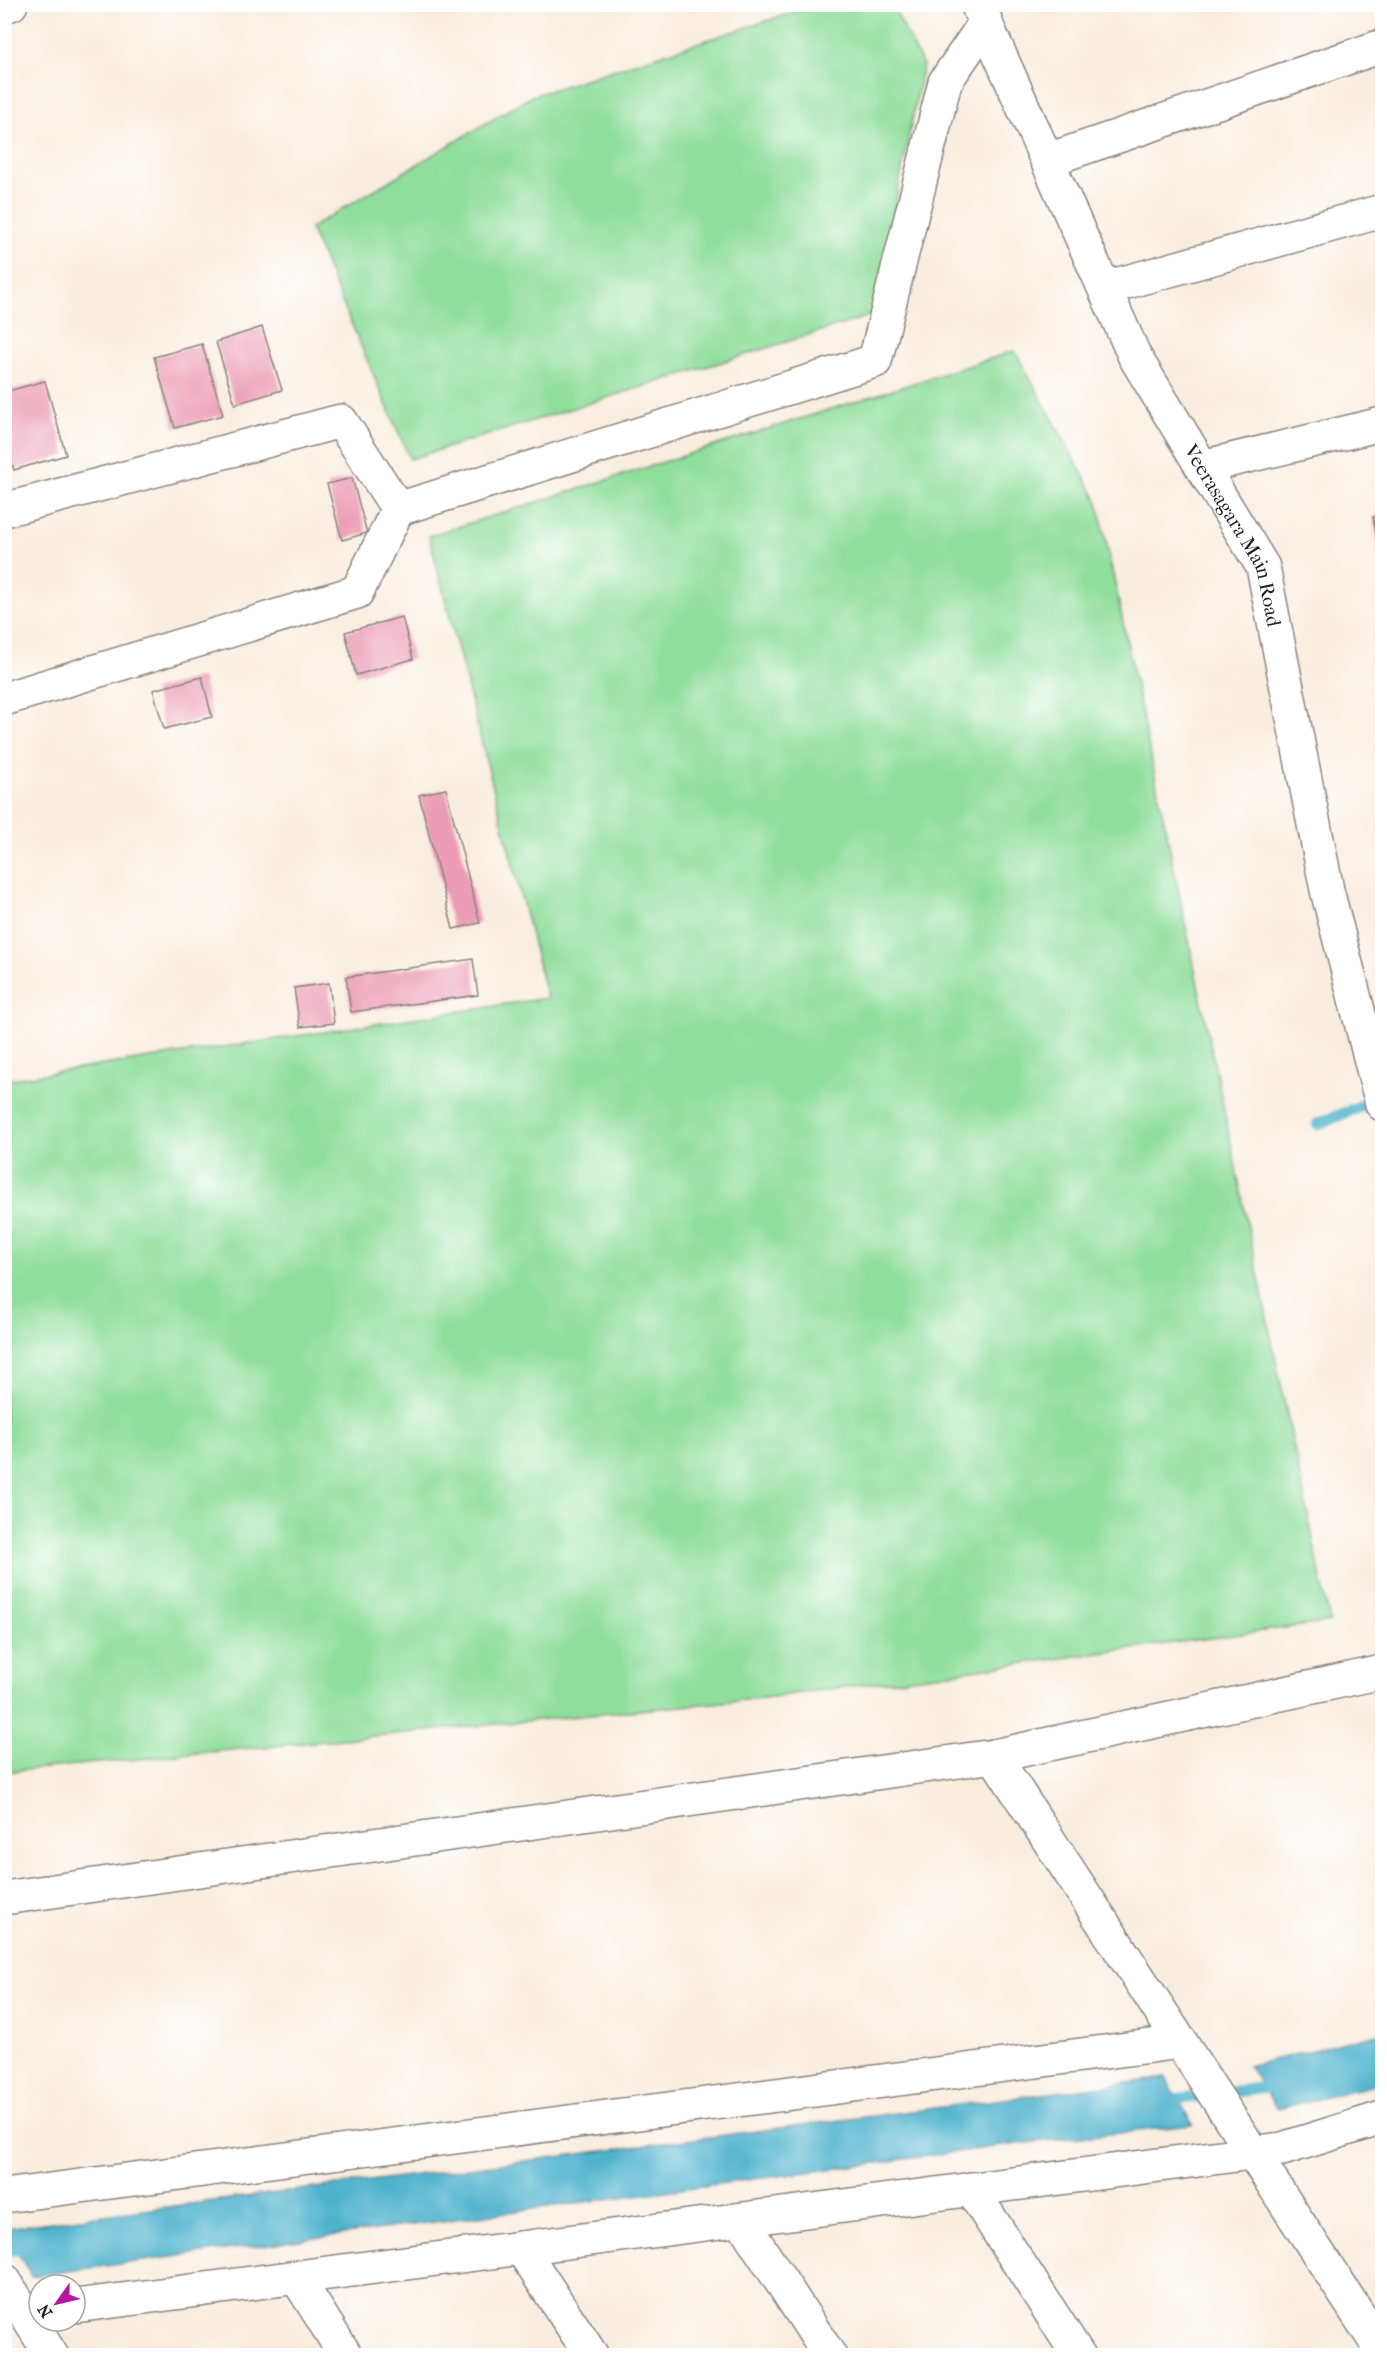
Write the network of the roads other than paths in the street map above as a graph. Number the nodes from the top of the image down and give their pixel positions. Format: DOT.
graph roads {
  1 [pos="11,4"];
  2 [pos="4,6"];
  3 [pos="981,13"];
  4 [pos="1383,46"];
  5 [pos="1048,160"];
  6 [pos="1383,211"];
  7 [pos="1105,288"];
  8 [pos="1383,424"];
  9 [pos="1202,467"];
  10 [pos="4,510"];
  11 [pos="398,510"];
  12 [pos="4,699"];
  13 [pos="1383,1104"];
  14 [pos="1383,1672"];
  15 [pos="994,1756"];
  16 [pos="4,1898"];
  17 [pos="1190,2055"];
  18 [pos="1383,2118"];
  19 [pos="1253,2152"];
  20 [pos="971,2189"];
  21 [pos="4,2196"];
  22 [pos="741,2220"];
  23 [pos="521,2248"];
  24 [pos="297,2278"];
  25 [pos="4,2280"];
  26 [pos="87,2305"];
  27 [pos="23,2313"];
  28 [pos="1383,2351"];
  29 [pos="52,2355"];
  30 [pos="346,2355"];
  31 [pos="592,2355"];
  32 [pos="830,2355"];
  33 [pos="1079,2355"];
  1 -- 2 [label="street"];
  3 -- 5 [label="street, Veerasagara Main Road"];
  3 -- 11 [label="street"];
  4 -- 5 [label="street"];
  5 -- 7 [label="street, Veerasagara Main Road"];
  6 -- 7 [label="street"];
  7 -- 9 [label="street, Veerasagara Main Road"];
  8 -- 9 [label="street"];
  9 -- 13 [label="street, Veerasagara Main Road"];
  10 -- 11 [label="street"];
  11 -- 12 [label="street"];
  14 -- 15 [label="street"];
  15 -- 16 [label="street"];
  15 -- 17 [label="street"];
  17 -- 19 [label="street"];
  17 -- 21 [label="street"];
  18 -- 19 [label="street"];
  19 -- 20 [label="street"];
  19 -- 28 [label="street"];
  20 -- 22 [label="street"];
  20 -- 33 [label="street"];
  22 -- 23 [label="street"];
  22 -- 32 [label="street"];
  23 -- 24 [label="street"];
  23 -- 31 [label="street"];
  24 -- 26 [label="street"];
  24 -- 30 [label="street"];
  25 -- 27 [label="street"];
  27 -- 29 [label="street"];
}
